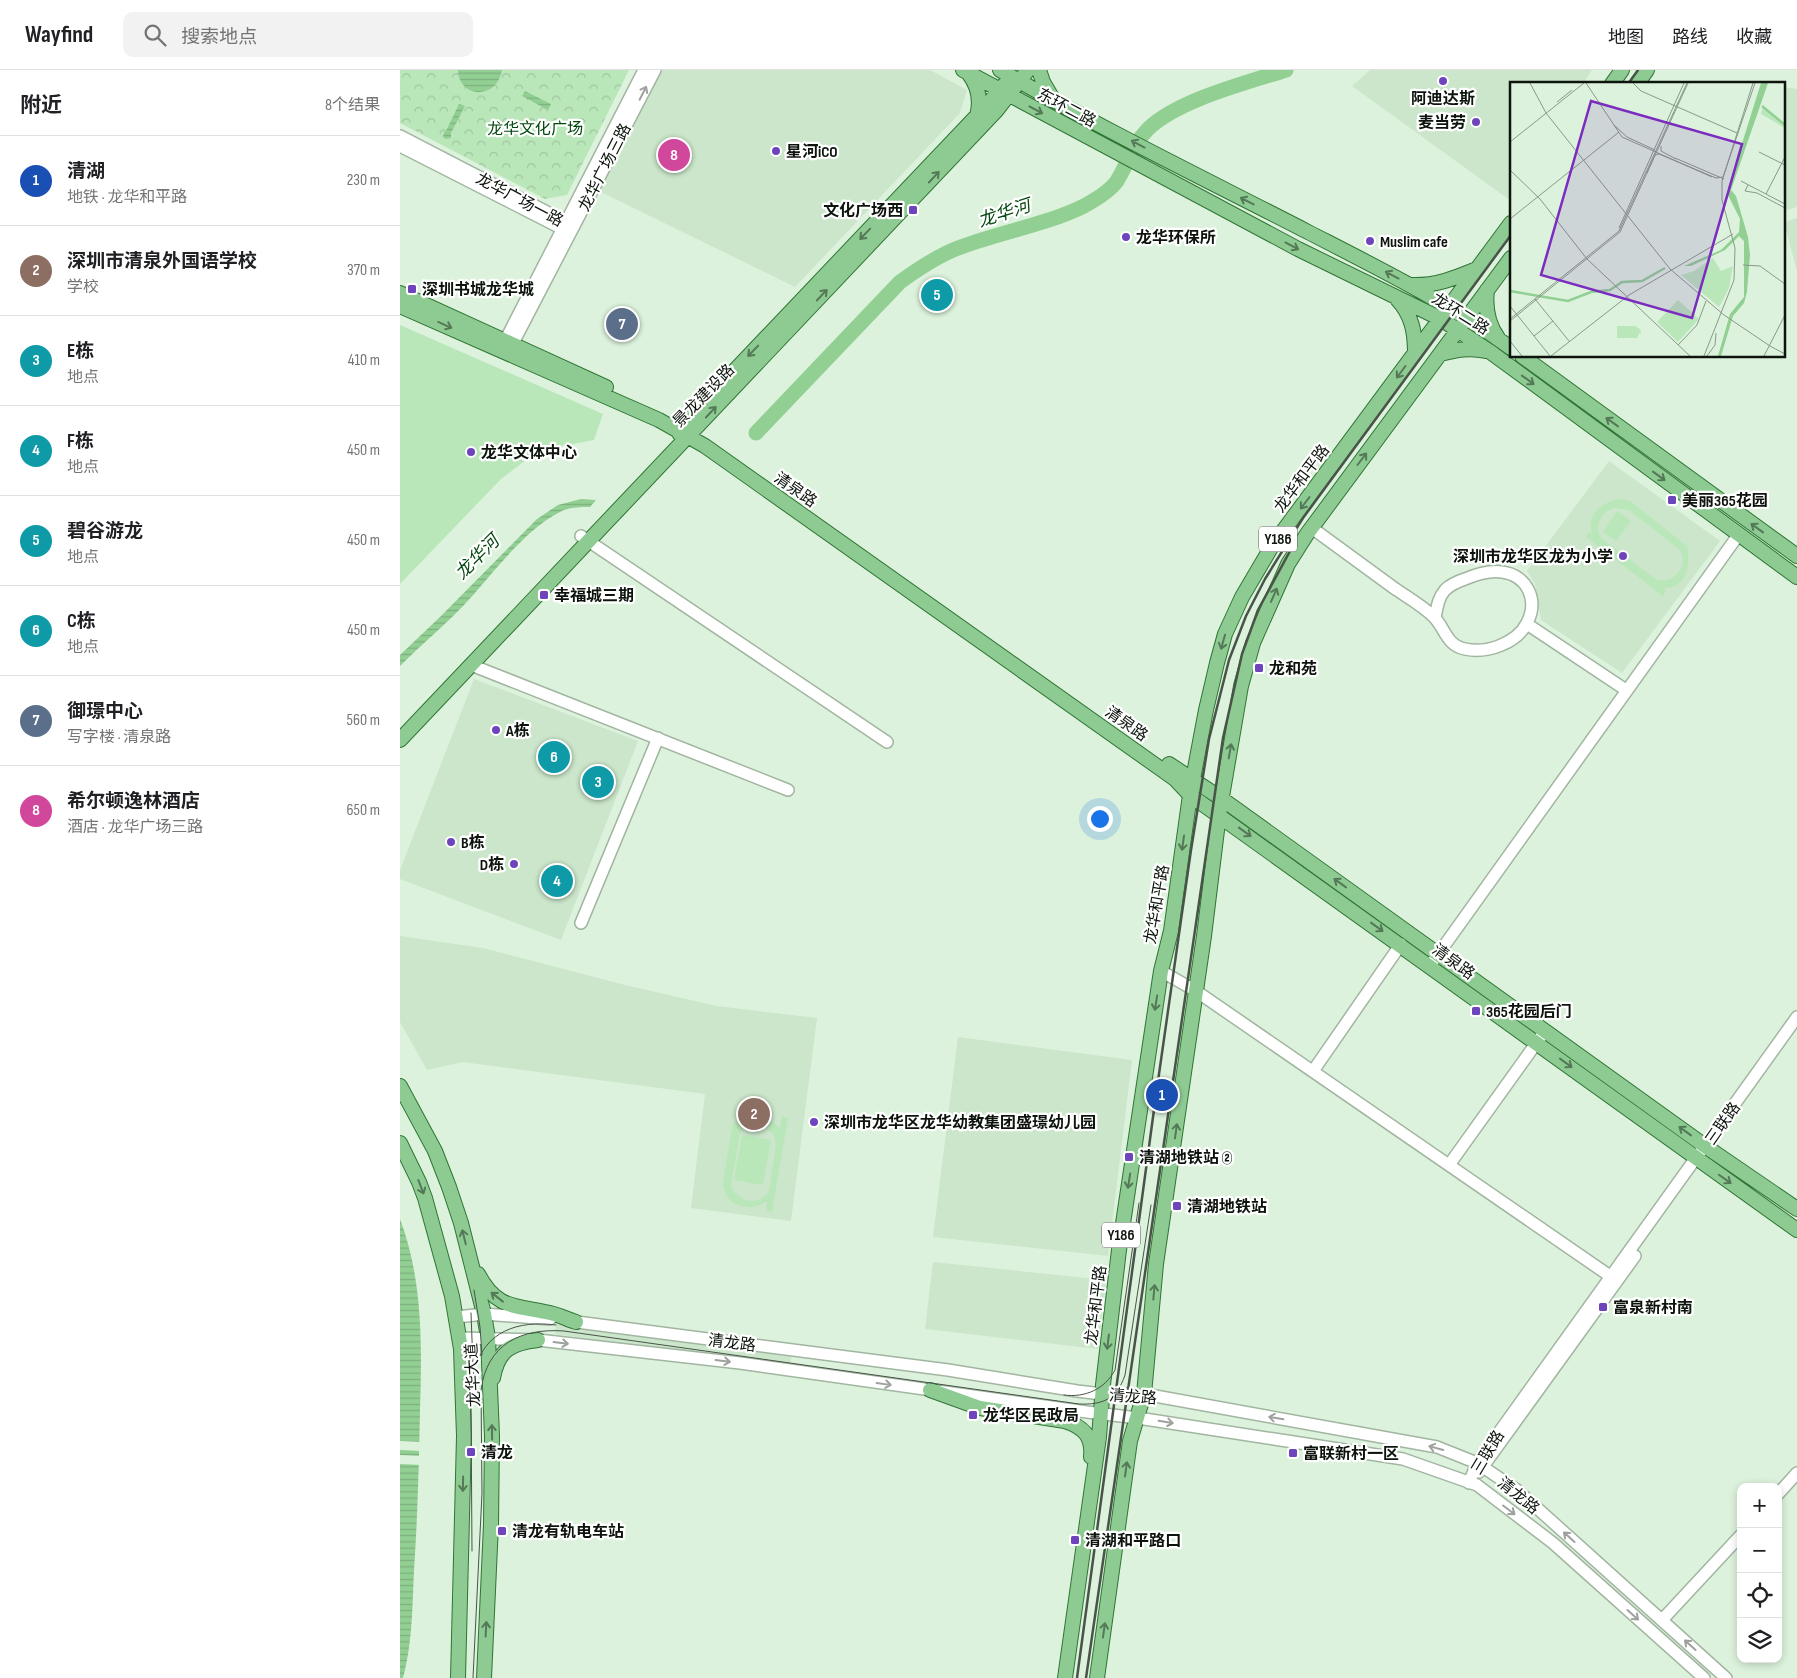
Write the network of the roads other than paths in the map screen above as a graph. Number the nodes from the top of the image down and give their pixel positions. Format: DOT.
graph roads {
  1 [pos="644,70"];
  2 [pos="655,70"];
  3 [pos="1028,70"];
  4 [pos="1039,70"];
  5 [pos="1622,70"];
  6 [pos="1647,70"];
  7 [pos="966,72"];
  8 [pos="1012,75"];
  9 [pos="1613,82"];
  10 [pos="1638,82"];
  11 [pos="1004,93"];
  12 [pos="1055,101"];
  13 [pos="977,116"];
  14 [pos="1110,130"];
  15 [pos="400,136"];
  16 [pos="1102,145"];
  17 [pos="400,146"];
  18 [pos="1510,224"];
  19 [pos="567,227"];
  20 [pos="1510,259"];
  21 [pos="1478,268"];
  22 [pos="1410,285"];
  23 [pos="1488,290"];
  24 [pos="400,293"];
  25 [pos="1395,296"];
  26 [pos="400,306"];
  27 [pos="1450,307"];
  28 [pos="1467,318"];
  29 [pos="1441,319"];
  30 [pos="1458,330"];
  31 [pos="509,343"];
  32 [pos="1505,344"];
  33 [pos="1489,351"];
  34 [pos="1415,353"];
  35 [pos="1440,354"];
  36 [pos="1525,358"];
  37 [pos="687,431"];
  38 [pos="1312,528"];
  39 [pos="1738,534"];
  40 [pos="585,539"];
  41 [pos="1797,556"];
  42 [pos="1797,577"];
  43 [pos="1436,618"];
  44 [pos="1527,624"];
  45 [pos="471,665"];
  46 [pos="1626,690"];
  47 [pos="400,727"];
  48 [pos="658,738"];
  49 [pos="400,740"];
  50 [pos="887,742"];
  51 [pos="1193,780"];
  52 [pos="788,790"];
  53 [pos="1190,795"];
  54 [pos="1222,799"];
  55 [pos="1219,814"];
  56 [pos="581,923"];
  57 [pos="1401,944"];
  58 [pos="1434,960"];
  59 [pos="1161,971"];
  60 [pos="1196,991"];
  61 [pos="1797,1017"];
  62 [pos="1797,1029"];
  63 [pos="1541,1036"];
  64 [pos="1312,1071"];
  65 [pos="400,1086"];
  66 [pos="400,1143"];
  67 [pos="1704,1154"];
  68 [pos="1449,1165"];
  69 [pos="1797,1209"];
  70 [pos="1797,1230"];
  71 [pos="470,1260"];
  72 [pos="1610,1276"];
  73 [pos="484,1314"];
  74 [pos="457,1317"];
  75 [pos="576,1322"];
  76 [pos="460,1338"];
  77 [pos="488,1338"];
  78 [pos="538,1340"];
  79 [pos="930,1390"];
  80 [pos="490,1394"];
  81 [pos="1102,1394"];
  82 [pos="1144,1394"];
  83 [pos="1100,1414"];
  84 [pos="1138,1418"];
  85 [pos="1481,1465"];
  86 [pos="1797,1473"];
  87 [pos="1469,1483"];
  88 [pos="1782,1490"];
  89 [pos="1092,1492"];
  90 [pos="1737,1539"];
  91 [pos="1662,1620"];
  92 [pos="458,1678"];
  93 [pos="484,1678"];
  94 [pos="1066,1678"];
  95 [pos="1097,1678"];
  96 [pos="1704,1678"];
  97 [pos="1726,1678"];
  1 -- 19 [label="street, 龙华广场三路"];
  19 -- 2 [label="street, 龙华广场三路, one-way"];
  3 -- 8 [label="main road, 景龙建设路"];
  4 -- 12 [label="main road"];
  5 -- 9 [label="main road"];
  6 -- 10 [label="main road"];
  7 -- 11 [label="main road, 东环二路"];
  7 -- 13 [label="main road"];
  8 -- 11 [label="main road, 景龙建设路"];
  8 -- 12 [label="main road, 东环二路"];
  11 -- 13 [label="main road, 景龙建设路"];
  11 -- 16 [label="main road, 东环二路, one-way"];
  37 -- 11 [label="main road, 景龙建设路, one-way"];
  12 -- 14 [label="main road, 东环二路"];
  13 -- 37 [label="main road, 景龙建设路, one-way"];
  22 -- 14 [label="main road, 龙环二路, one-way"];
  15 -- 19 [label="street, 龙华广场一路"];
  16 -- 25 [label="main road, 龙环二路, one-way"];
  17 -- 19 [label="street, 龙华广场一路"];
  18 -- 21 [label="main road, 龙华和平路 / Y186"];
  19 -- 31 [label="street, 龙华广场三路"];
  20 -- 23 [label="main road, Y186"];
  21 -- 22 [label="main road"];
  21 -- 27 [label="main road, 龙华和平路 / Y186"];
  22 -- 27 [label="main road, 龙环二路"];
  23 -- 28 [label="main road, Y186"];
  23 -- 32 [label="main road"];
  24 -- 31 [label="main road, 清泉路"];
  25 -- 29 [label="main road, 龙环二路"];
  25 -- 34 [label="main road"];
  26 -- 37 [label="main road, 清泉路, one-way"];
  27 -- 28 [label="main road, 龙环二路"];
  27 -- 29 [label="main road, 龙华和平路 / Y186"];
  28 -- 30 [label="main road, Y186"];
  28 -- 32 [label="main road, 龙环二路"];
  29 -- 30 [label="main road, 龙环二路"];
  29 -- 34 [label="main road, 龙华和平路 / Y186"];
  30 -- 33 [label="main road, 龙环二路"];
  30 -- 35 [label="main road, Y186"];
  31 -- 37 [label="main road, 清泉路"];
  33 -- 35 [label="main road"];
  33 -- 39 [label="main road, 龙环二路, one-way"];
  34 -- 51 [label="main road, 龙华和平路 / Y186, one-way"];
  38 -- 35 [label="main road, Y186, one-way"];
  41 -- 36 [label="main road, one-way"];
  37 -- 40 [label="main road, 景龙建设路"];
  37 -- 51 [label="main road, 清泉路"];
  37 -- 53 [label="main road, 清泉路"];
  38 -- 43 [label="street"];
  54 -- 38 [label="main road, Y186, one-way"];
  39 -- 42 [label="main road, 龙环二路"];
  39 -- 46 [label="street"];
  40 -- 45 [label="main road, 景龙建设路"];
  40 -- 47 [label="main road, 景龙建设路"];
  40 -- 50 [label="street"];
  43 -- 44 [label="street"];
  43 -- 44 [label="street"];
  44 -- 46 [label="street"];
  45 -- 48 [label="street"];
  45 -- 49 [label="main road, 景龙建设路"];
  46 -- 58 [label="street"];
  48 -- 52 [label="street"];
  48 -- 56 [label="street"];
  51 -- 53 [label="main road, 龙华和平路 / Y186"];
  51 -- 54 [label="main road, 清泉路"];
  53 -- 55 [label="main road, 清泉路"];
  53 -- 59 [label="main road, 龙华和平路 / Y186, one-way"];
  54 -- 55 [label="main road, Y186"];
  58 -- 54 [label="main road, 清泉路, one-way"];
  55 -- 57 [label="main road, 清泉路, one-way"];
  55 -- 60 [label="main road, Y186"];
  57 -- 58 [label="main road, 清泉路"];
  57 -- 64 [label="street"];
  58 -- 63 [label="main road, 清泉路"];
  59 -- 60 [label="street"];
  59 -- 81 [label="main road, 龙华和平路 / Y186, one-way"];
  60 -- 64 [label="street"];
  82 -- 60 [label="main road, Y186, one-way"];
  61 -- 67 [label="street, 三联路"];
  62 -- 67 [label="street, 三联路"];
  63 -- 67 [label="main road, 清泉路"];
  63 -- 68 [label="street"];
  64 -- 68 [label="street"];
  71 -- 65 [label="main road, 龙华大道, one-way"];
  66 -- 74 [label="main road, 龙华大道, one-way"];
  67 -- 69 [label="main road, 清泉路"];
  67 -- 70 [label="main road, 清泉路, one-way"];
  67 -- 72 [label="street, 三联路"];
  67 -- 85 [label="street, 三联路"];
  68 -- 72 [label="street"];
  71 -- 73 [label="main road, 龙华大道"];
  75 -- 71 [label="main road, one-way"];
  72 -- 85 [label="street, 三联路"];
  73 -- 74 [label="street, 清龙路"];
  73 -- 75 [label="street, 清龙路"];
  73 -- 77 [label="main road, 龙华大道"];
  74 -- 76 [label="main road, 龙华大道"];
  75 -- 81 [label="street, 清龙路"];
  76 -- 77 [label="street, 清龙路"];
  76 -- 92 [label="main road, 龙华大道, one-way"];
  77 -- 78 [label="street, 清龙路"];
  77 -- 80 [label="main road, 龙华大道"];
  78 -- 79 [label="street, 清龙路, one-way"];
  78 -- 80 [label="main road"];
  79 -- 83 [label="street, 清龙路"];
  79 -- 89 [label="main road"];
  93 -- 80 [label="main road, 龙华大道, one-way"];
  81 -- 82 [label="street, 清龙路"];
  81 -- 83 [label="main road, 龙华和平路 / Y186"];
  82 -- 84 [label="main road, Y186"];
  85 -- 82 [label="street, 清龙路, one-way"];
  83 -- 84 [label="street, 清龙路"];
  83 -- 89 [label="main road, 龙华和平路 / Y186"];
  84 -- 87 [label="street, 清龙路, one-way"];
  95 -- 84 [label="main road, Y186, one-way"];
  85 -- 87 [label="street, 三联路"];
  91 -- 85 [label="street, 清龙路, one-way"];
  86 -- 88 [label="street"];
  87 -- 96 [label="street, 清龙路, one-way"];
  89 -- 94 [label="main road, 龙华和平路 / Y186"];
  90 -- 91 [label="street"];
  97 -- 91 [label="street, 清龙路, one-way"];
}
